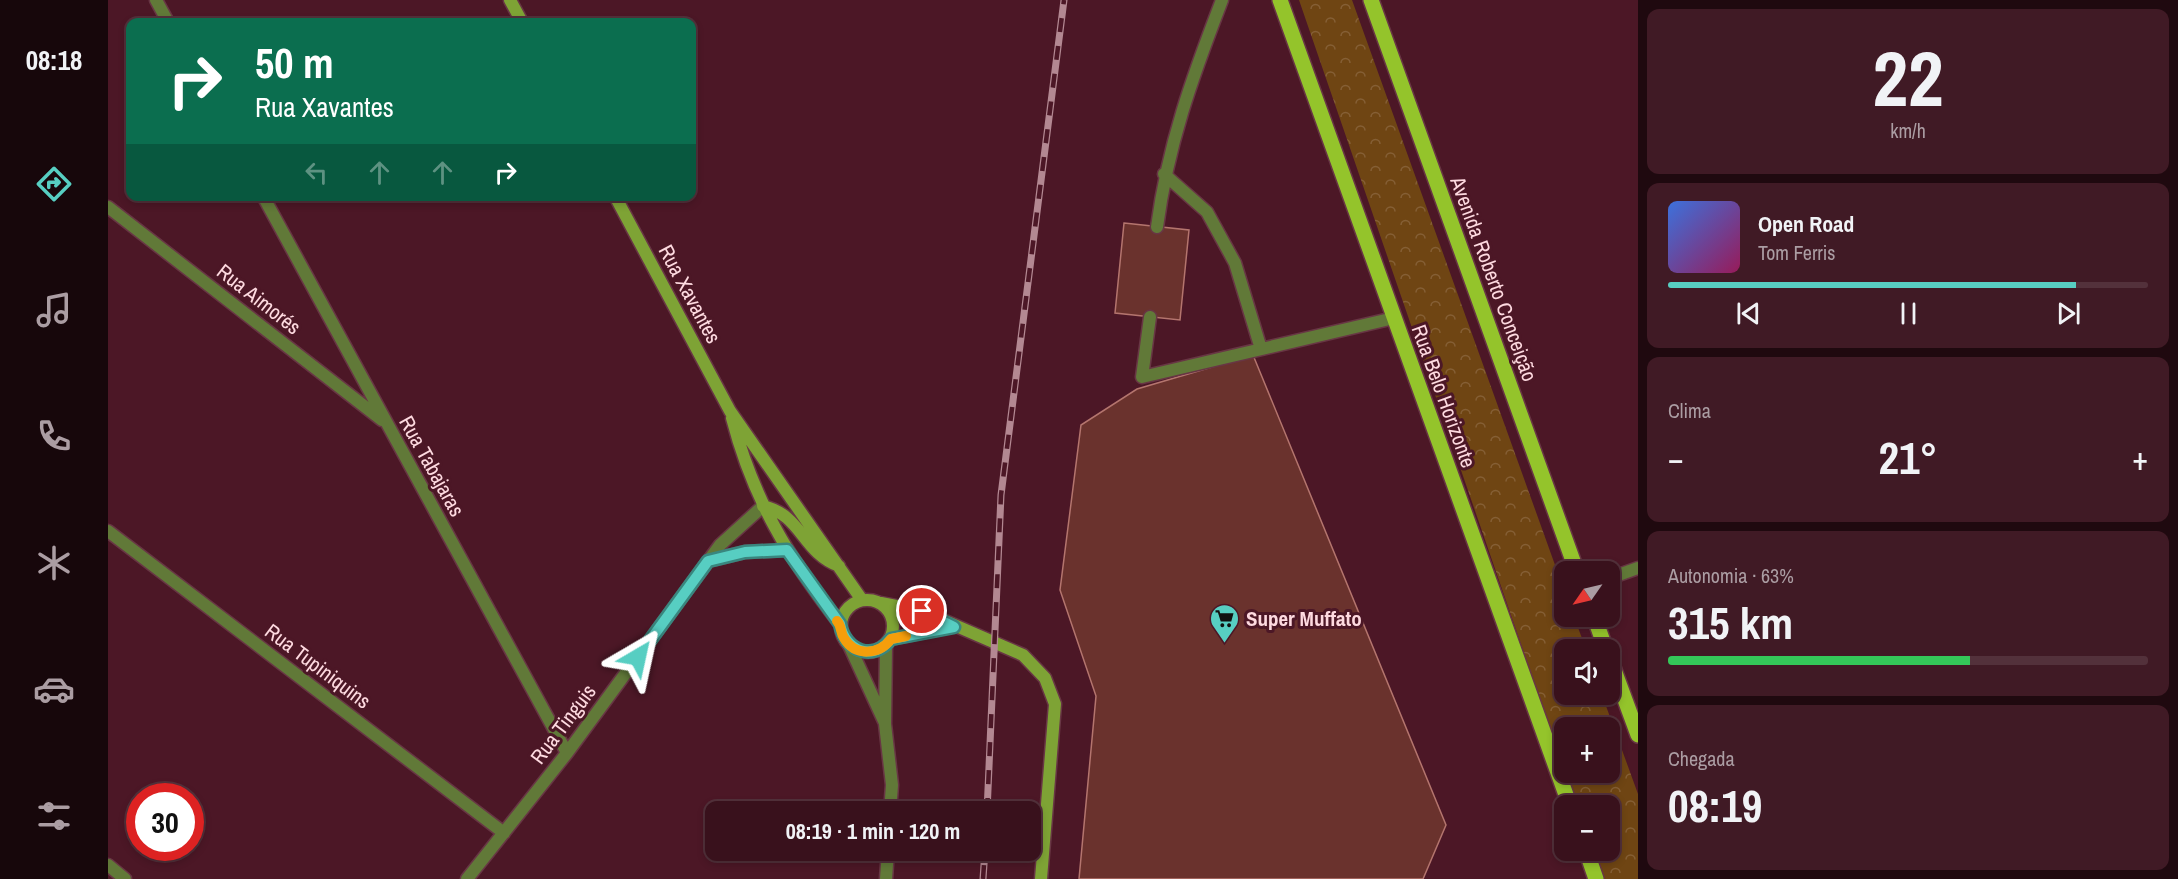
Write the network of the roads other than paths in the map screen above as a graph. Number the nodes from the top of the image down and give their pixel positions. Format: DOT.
graph roads {
  1 [pos="156,0"];
  2 [pos="510,0"];
  3 [pos="1222,0"];
  4 [pos="1280,0"];
  5 [pos="1371,0"];
  6 [pos="166,18"];
  7 [pos="520,18"];
  8 [pos="1164,174"];
  9 [pos="266,201"];
  10 [pos="618,201"];
  11 [pos="108,207"];
  12 [pos="1157,227"];
  13 [pos="1150,317"];
  14 [pos="1394,318"];
  15 [pos="1261,349"];
  16 [pos="730,411"];
  17 [pos="386,422"];
  18 [pos="763,506"];
  19 [pos="108,531"];
  20 [pos="787,550"];
  21 [pos="708,561"];
  22 [pos="1573,561"];
  23 [pos="840,567"];
  24 [pos="1638,568"];
  25 [pos="1620,574"];
  26 [pos="862,600"];
  27 [pos="882,603"];
  28 [pos="840,624"];
  29 [pos="954,627"];
  30 [pos="888,642"];
  31 [pos="849,645"];
  32 [pos="1620,684"];
  33 [pos="885,724"];
  34 [pos="1637,729"];
  35 [pos="567,753"];
  36 [pos="1566,795"];
  37 [pos="891,801"];
  38 [pos="504,833"];
  39 [pos="887,861"];
  40 [pos="1590,861"];
  41 [pos="108,866"];
  42 [pos="125,879"];
  43 [pos="467,879"];
  44 [pos="886,879"];
  45 [pos="1041,879"];
  46 [pos="1596,879"];
  1 -- 6 [label="street"];
  2 -- 7 [label="main road"];
  3 -- 8 [label="street"];
  4 -- 14 [label="main road, Rua Belo Horizonte"];
  5 -- 22 [label="main road, Avenida Roberto Conceição"];
  8 -- 12 [label="street"];
  8 -- 15 [label="street"];
  9 -- 17 [label="street, Rua Tabajaras"];
  10 -- 16 [label="main road, Rua Xavantes"];
  11 -- 17 [label="street, Rua Aimorés"];
  13 -- 15 [label="street"];
  14 -- 15 [label="street"];
  14 -- 36 [label="main road, Rua Belo Horizonte"];
  16 -- 18 [label="main road, Rua Xavantes"];
  16 -- 23 [label="main road, Rua Xavantes"];
  17 -- 35 [label="street, Rua Tabajaras"];
  18 -- 20 [label="main road, Rua Xavantes"];
  18 -- 21 [label="street, Rua Tinguis"];
  18 -- 23 [label="main road"];
  19 -- 38 [label="street, Rua Tupiniquins"];
  20 -- 21 [label="street"];
  20 -- 28 [label="main road, Rua Xavantes"];
  21 -- 35 [label="street, Rua Tinguis"];
  23 -- 26 [label="main road, Rua Xavantes"];
  24 -- 25 [label="street"];
  26 -- 27 [label="main road"];
  26 -- 28 [label="main road"];
  27 -- 29 [label="main road"];
  27 -- 30 [label="main road"];
  28 -- 31 [label="main road"];
  29 -- 30 [label="main road"];
  29 -- 45 [label="main road"];
  30 -- 31 [label="main road"];
  30 -- 33 [label="street"];
  31 -- 33 [label="street"];
  32 -- 34 [label="main road"];
  33 -- 37 [label="street"];
  35 -- 38 [label="street, Rua Tinguis"];
  38 -- 43 [label="street, Rua Tinguis"];
  39 -- 44 [label="street"];
  40 -- 46 [label="main road"];
  41 -- 42 [label="street"];
}
